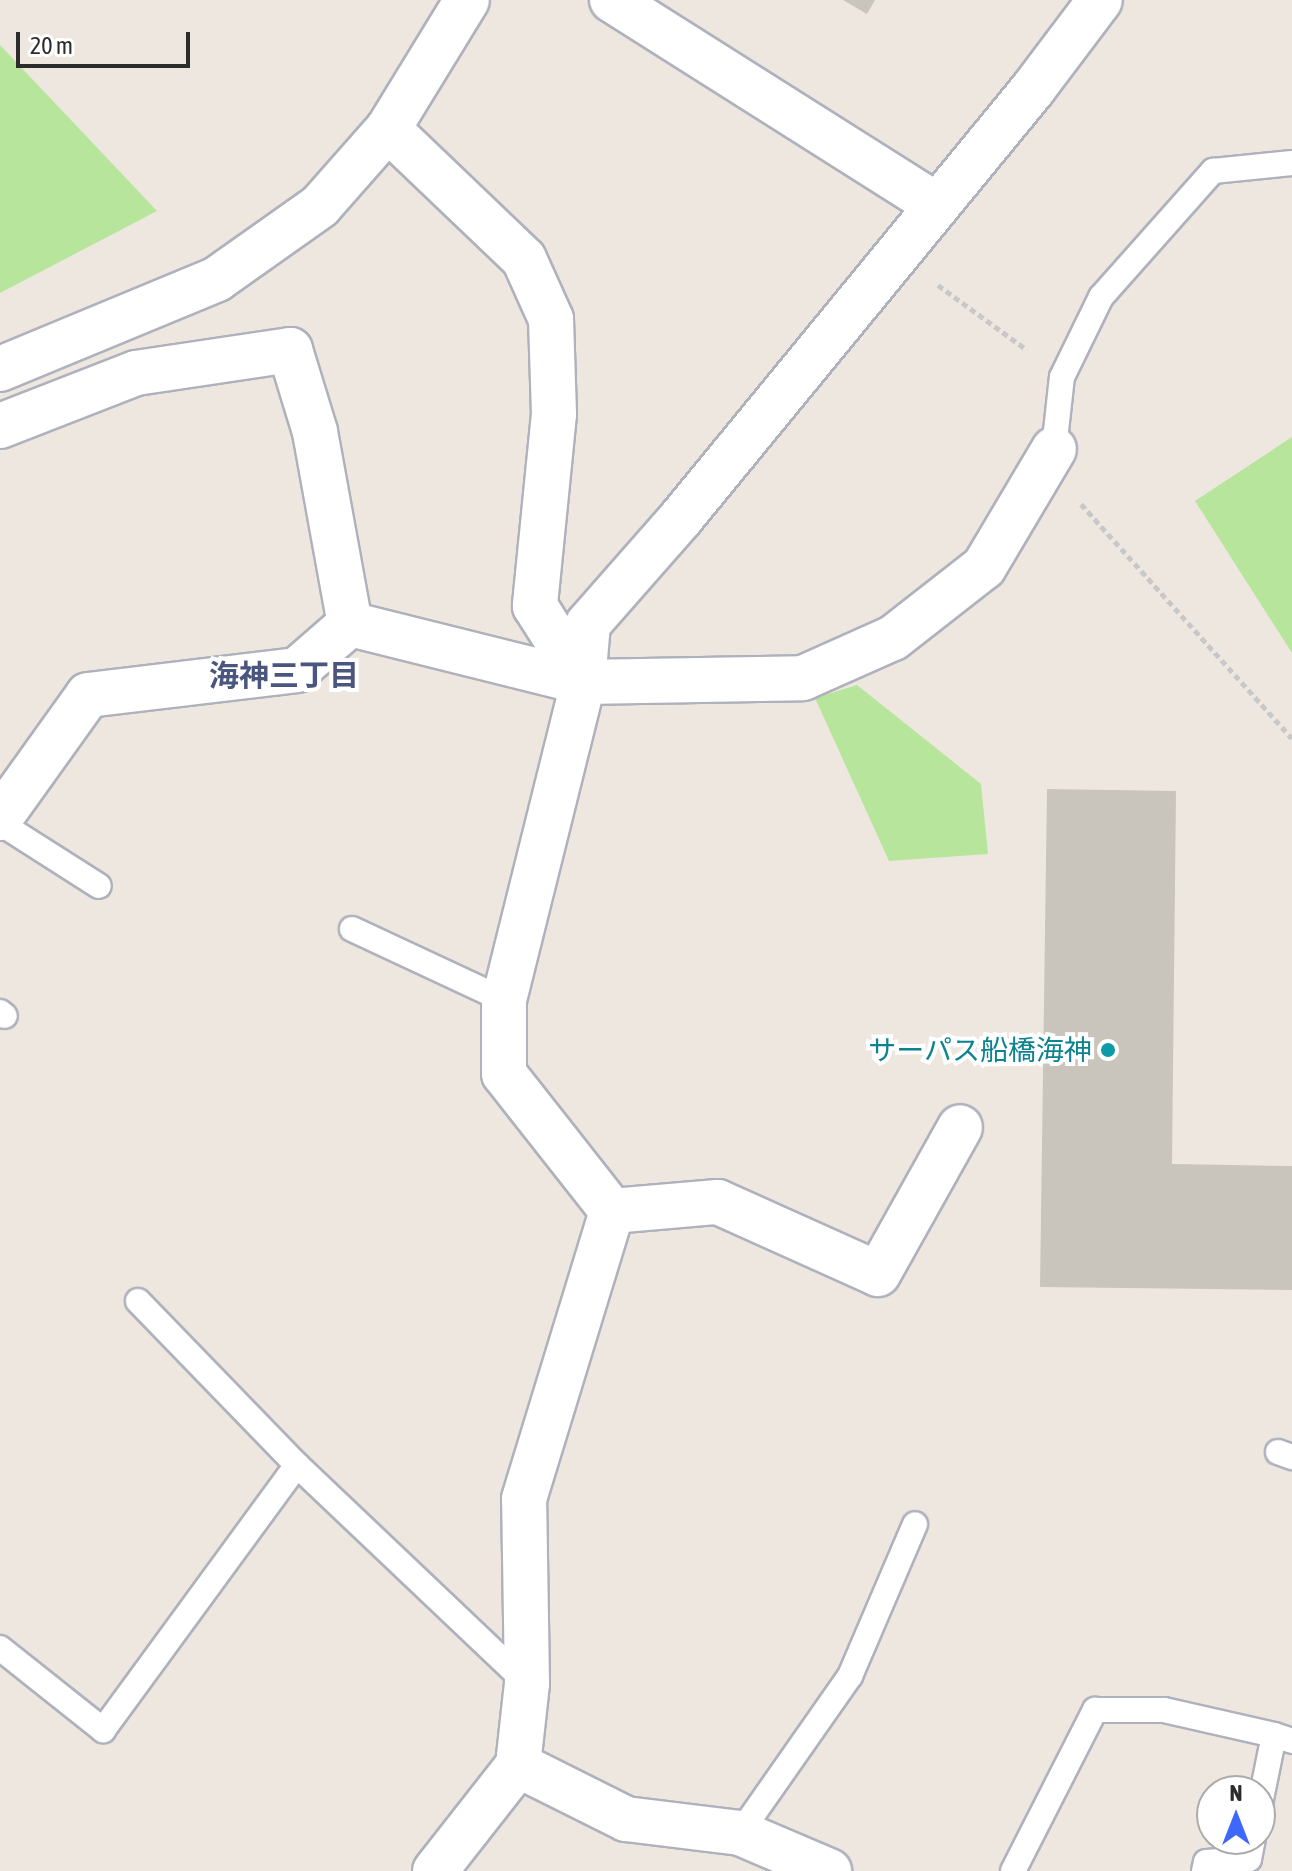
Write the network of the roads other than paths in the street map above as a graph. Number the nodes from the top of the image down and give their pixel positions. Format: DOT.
graph roads {
  1 [pos="467,0"];
  2 [pos="612,0"];
  3 [pos="1100,0"];
  4 [pos="388,129"];
  5 [pos="1292,163"];
  6 [pos="936,205"];
  7 [pos="0,369"];
  8 [pos="0,426"];
  9 [pos="1054,449"];
  10 [pos="350,624"];
  11 [pos="583,682"];
  12 [pos="0,821"];
  13 [pos="99,886"];
  14 [pos="352,929"];
  15 [pos="504,1000"];
  16 [pos="960,1127"];
  17 [pos="612,1211"];
  18 [pos="138,1301"];
  19 [pos="297,1465"];
  20 [pos="915,1524"];
  21 [pos="0,1648"];
  22 [pos="527,1683"];
  23 [pos="1283,1738"];
  24 [pos="518,1765"];
  25 [pos="1270,1775"];
  26 [pos="740,1833"];
  27 [pos="1250,1855"];
  28 [pos="435,1871"];
  29 [pos="829,1871"];
  30 [pos="1013,1871"];
  31 [pos="1204,1871"];
  1 -- 4 [label="street"];
  2 -- 6 [label="street"];
  3 -- 6 [label="street"];
  4 -- 7 [label="street"];
  4 -- 11 [label="street"];
  5 -- 9 [label="lane"];
  6 -- 11 [label="street"];
  8 -- 10 [label="street"];
  9 -- 11 [label="street"];
  10 -- 11 [label="street"];
  10 -- 12 [label="street"];
  11 -- 15 [label="street"];
  12 -- 13 [label="lane"];
  14 -- 15 [label="lane"];
  15 -- 17 [label="street"];
  16 -- 17 [label="street"];
  17 -- 22 [label="street"];
  18 -- 19 [label="lane"];
  19 -- 21 [label="lane"];
  19 -- 22 [label="lane"];
  20 -- 26 [label="lane"];
  22 -- 24 [label="street"];
  23 -- 25 [label="lane"];
  23 -- 30 [label="lane"];
  24 -- 26 [label="street"];
  24 -- 28 [label="street"];
  26 -- 29 [label="street"];
  27 -- 31 [label="lane"];
}
